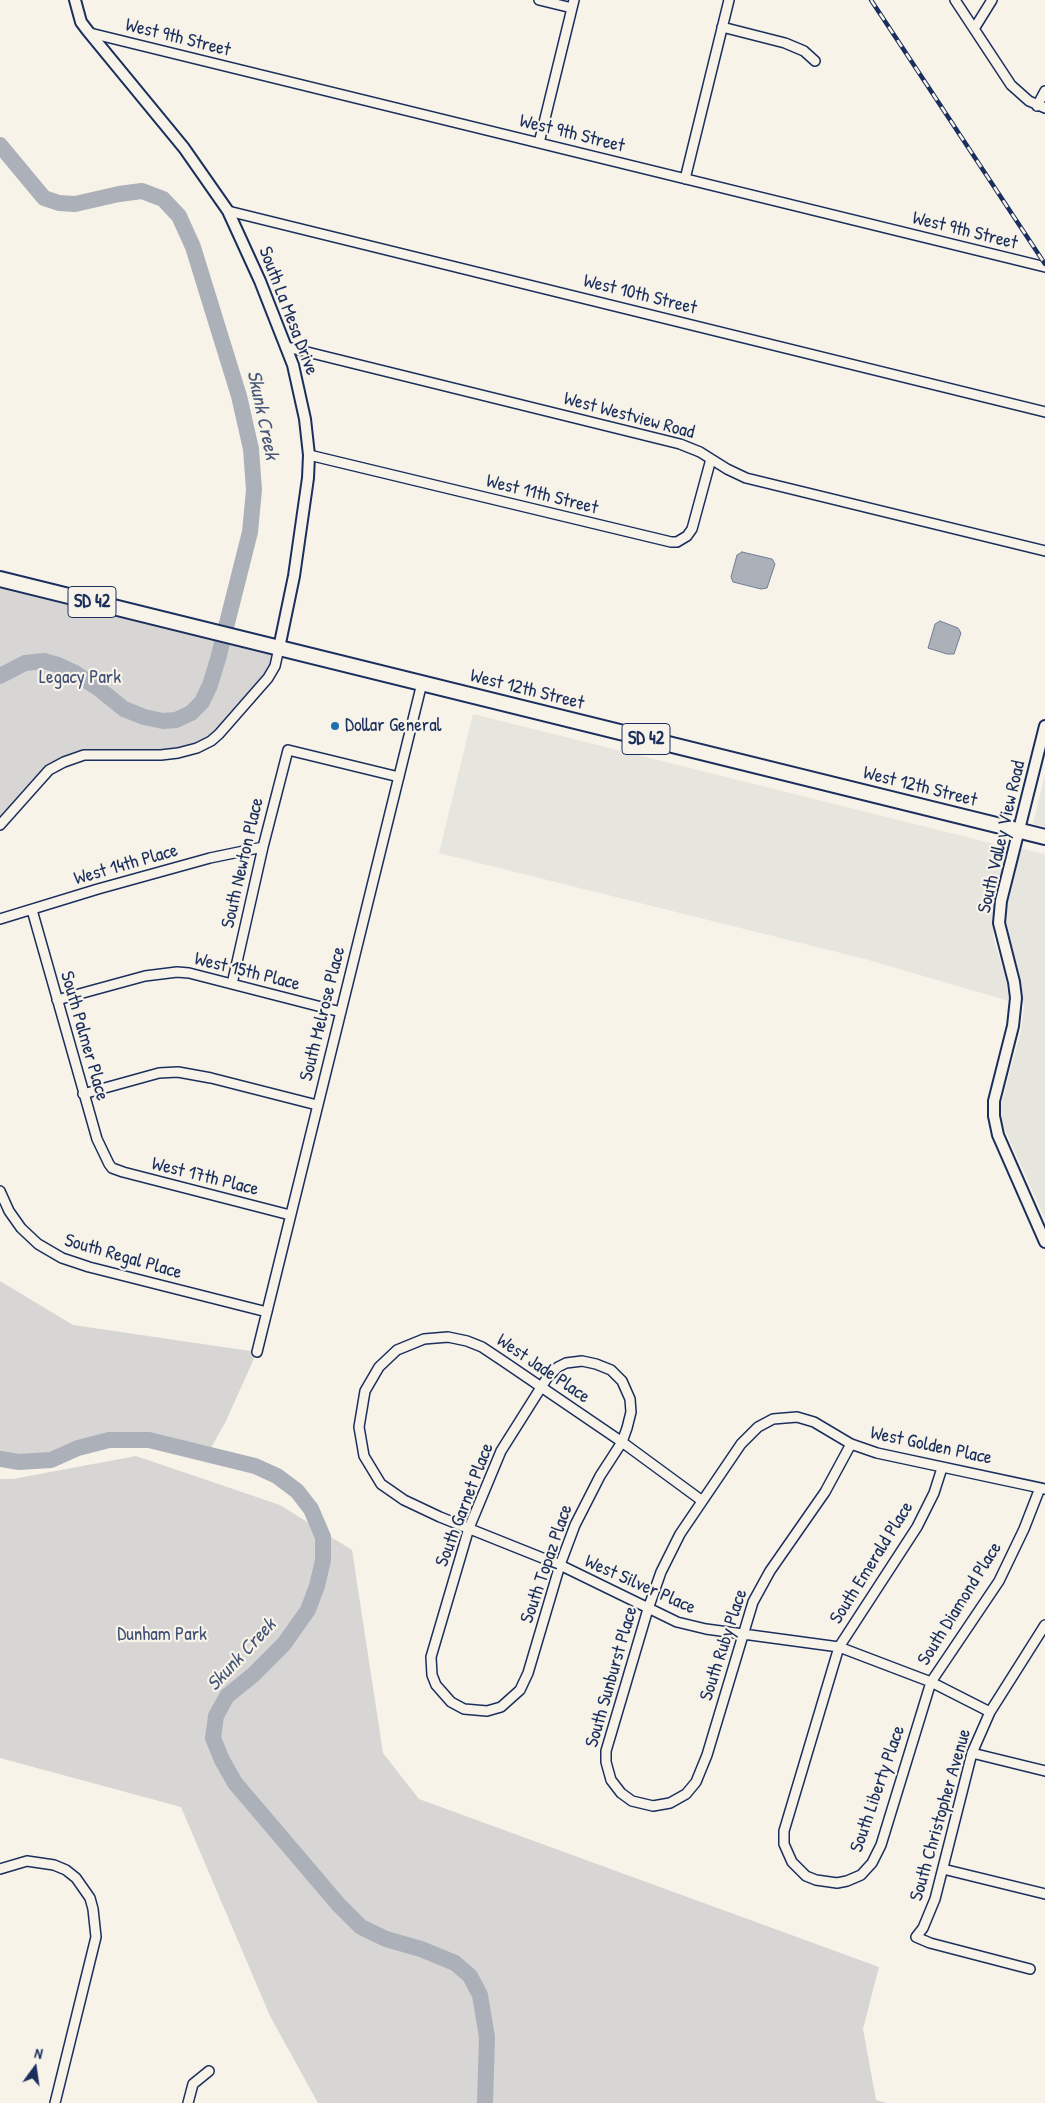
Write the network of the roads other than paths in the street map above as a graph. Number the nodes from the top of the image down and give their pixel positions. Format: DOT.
graph roads {
  1 [pos="75,0"];
  2 [pos="539,0"];
  3 [pos="729,0"];
  4 [pos="955,0"];
  5 [pos="992,0"];
  6 [pos="573,4"];
  7 [pos="722,27"];
  8 [pos="974,29"];
  9 [pos="90,34"];
  10 [pos="815,61"];
  11 [pos="1045,91"];
  12 [pos="1041,107"];
  13 [pos="539,143"];
  14 [pos="685,179"];
  15 [pos="228,211"];
  16 [pos="1045,267"];
  17 [pos="287,347"];
  18 [pos="1045,412"];
  19 [pos="309,455"];
  20 [pos="712,459"];
  21 [pos="1045,551"];
  22 [pos="0,579"];
  23 [pos="280,648"];
  24 [pos="422,683"];
  25 [pos="1045,726"];
  26 [pos="399,777"];
  27 [pos="0,825"];
  28 [pos="1020,831"];
  29 [pos="1045,837"];
  30 [pos="263,847"];
  31 [pos="32,910"];
  32 [pos="0,919"];
  33 [pos="232,984"];
  34 [pos="57,1000"];
  35 [pos="341,1012"];
  36 [pos="83,1094"];
  37 [pos="317,1105"];
  38 [pos="112,1168"];
  39 [pos="0,1190"];
  40 [pos="290,1215"];
  41 [pos="1045,1242"];
  42 [pos="266,1312"];
  43 [pos="257,1352"];
  44 [pos="610,1370"];
  45 [pos="541,1387"];
  46 [pos="365,1391"];
  47 [pos="758,1427"];
  48 [pos="622,1442"];
  49 [pos="851,1444"];
  50 [pos="942,1468"];
  51 [pos="1042,1488"];
  52 [pos="702,1500"];
  53 [pos="469,1528"];
  54 [pos="560,1566"];
  55 [pos="648,1609"];
  56 [pos="1043,1631"];
  57 [pos="742,1634"];
  58 [pos="839,1647"];
  59 [pos="931,1682"];
  60 [pos="464,1709"];
  61 [pos="990,1712"];
  62 [pos="972,1753"];
  63 [pos="1045,1771"];
  64 [pos="639,1803"];
  65 [pos="0,1869"];
  66 [pos="943,1869"];
  67 [pos="1045,1894"];
  68 [pos="1030,1969"];
  69 [pos="209,2071"];
  70 [pos="54,2103"];
  71 [pos="188,2103"];
  1 -- 9 [label="street, South La Mesa Drive"];
  2 -- 6 [label="street"];
  3 -- 7 [label="street"];
  4 -- 8 [label="street"];
  5 -- 8 [label="street"];
  6 -- 13 [label="street"];
  7 -- 10 [label="street"];
  7 -- 14 [label="street"];
  8 -- 12 [label="street"];
  9 -- 13 [label="street, West 9th Street"];
  9 -- 15 [label="street, South La Mesa Drive"];
  11 -- 12 [label="street"];
  13 -- 14 [label="street, West 9th Street"];
  14 -- 16 [label="street, West 9th Street"];
  15 -- 17 [label="street, South La Mesa Drive"];
  15 -- 18 [label="street, West 10th Street"];
  17 -- 19 [label="street, South La Mesa Drive"];
  17 -- 20 [label="street, West Westview Road"];
  19 -- 20 [label="street, West 11th Street"];
  19 -- 23 [label="street, South La Mesa Drive"];
  20 -- 21 [label="street, West Westview Road"];
  22 -- 23 [label="main road, West 12th Street / SD 42"];
  23 -- 24 [label="main road, West 12th Street / SD 42"];
  23 -- 27 [label="street"];
  24 -- 26 [label="street, South Melrose Place"];
  24 -- 28 [label="main road, West 12th Street / SD 42"];
  25 -- 28 [label="street, South Valley View Road"];
  26 -- 30 [label="street, South Newton Place"];
  26 -- 35 [label="street, South Melrose Place"];
  28 -- 29 [label="main road, West 12th Street / SD 42"];
  28 -- 41 [label="street, South Valley View Road"];
  30 -- 31 [label="street, West 14th Place"];
  30 -- 33 [label="street, South Newton Place"];
  31 -- 32 [label="street, West 14th Place"];
  31 -- 34 [label="street, South Palmer Place"];
  33 -- 34 [label="street, West 15th Place"];
  33 -- 35 [label="street, West 15th Place"];
  34 -- 36 [label="street, South Palmer Place"];
  35 -- 37 [label="street, South Melrose Place"];
  36 -- 37 [label="street"];
  36 -- 38 [label="street, South Palmer Place"];
  37 -- 40 [label="street, South Melrose Place"];
  38 -- 40 [label="street, West 17th Place"];
  39 -- 42 [label="street, South Regal Place"];
  40 -- 42 [label="street, South Melrose Place"];
  42 -- 43 [label="street, South Melrose Place"];
  44 -- 45 [label="street, South Garnet Place"];
  44 -- 48 [label="street, South Topaz Place"];
  45 -- 46 [label="street, West Jade Place"];
  45 -- 48 [label="street, West Jade Place"];
  45 -- 53 [label="street, South Garnet Place"];
  46 -- 53 [label="street, West Silver Place"];
  47 -- 49 [label="street, West Golden Place"];
  47 -- 52 [label="street, South Sunburst Place"];
  48 -- 52 [label="street, West Jade Place"];
  48 -- 54 [label="street, South Topaz Place"];
  49 -- 50 [label="street, West Golden Place"];
  49 -- 57 [label="street, South Ruby Place"];
  50 -- 51 [label="street, West Golden Place"];
  50 -- 58 [label="street, South Emerald Place"];
  51 -- 59 [label="street, South Diamond Place"];
  52 -- 55 [label="street, South Sunburst Place"];
  53 -- 54 [label="street, West Silver Place"];
  53 -- 60 [label="street, South Garnet Place"];
  54 -- 55 [label="street, West Silver Place"];
  54 -- 60 [label="street, South Topaz Place"];
  55 -- 57 [label="street, West Silver Place"];
  55 -- 64 [label="street, South Sunburst Place"];
  56 -- 61 [label="street, South Christopher Avenue"];
  57 -- 58 [label="street, West Silver Place"];
  57 -- 64 [label="street, South Ruby Place"];
  58 -- 59 [label="street, West Silver Place"];
  58 -- 59 [label="street, South Liberty Place"];
  59 -- 61 [label="street, West Silver Place"];
  61 -- 62 [label="street, South Christopher Avenue"];
  62 -- 63 [label="street"];
  62 -- 66 [label="street, South Christopher Avenue"];
  65 -- 70 [label="street"];
  66 -- 67 [label="street"];
  66 -- 68 [label="street, South Christopher Avenue"];
  69 -- 71 [label="street"];
}
